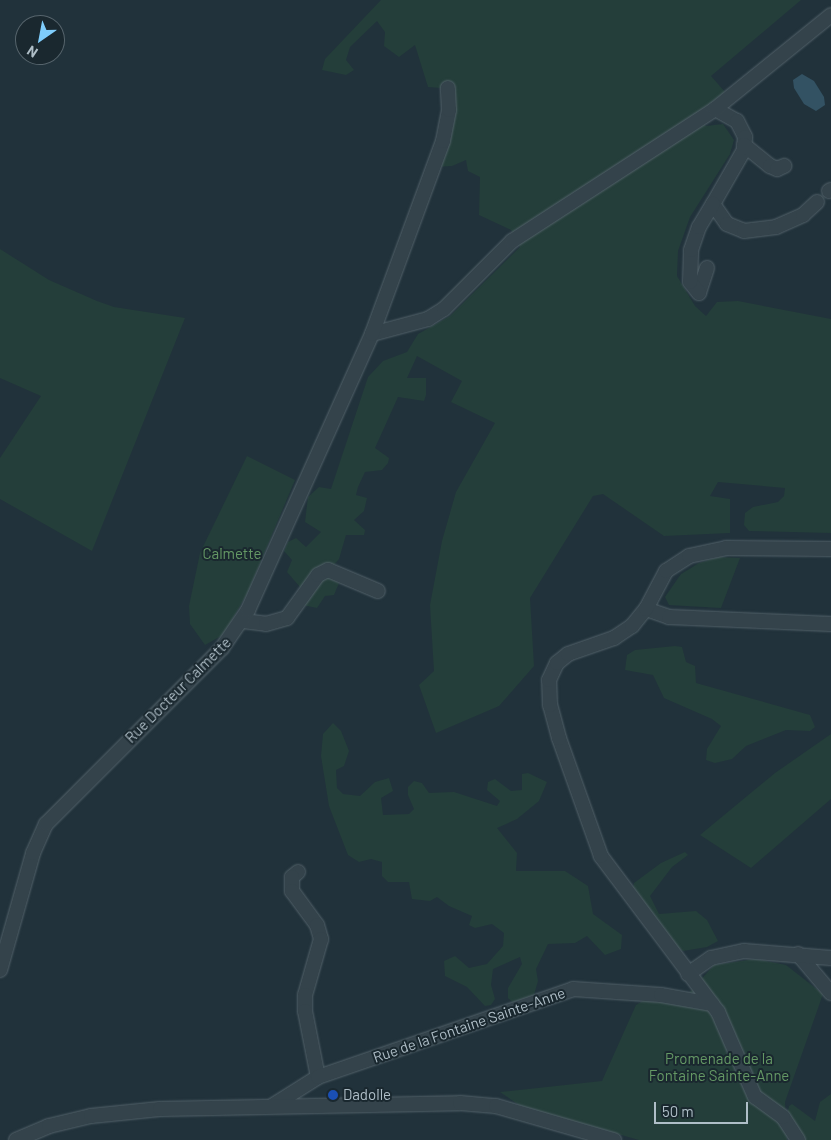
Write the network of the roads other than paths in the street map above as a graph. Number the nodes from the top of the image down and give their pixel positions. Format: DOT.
graph roads {
  1 [pos="831,15"];
  2 [pos="448,88"];
  3 [pos="715,109"];
  4 [pos="744,145"];
  5 [pos="784,166"];
  6 [pos="818,202"];
  7 [pos="713,204"];
  8 [pos="707,268"];
  9 [pos="372,334"];
  10 [pos="831,549"];
  11 [pos="378,591"];
  12 [pos="646,609"];
  13 [pos="243,621"];
  14 [pos="831,624"];
  15 [pos="298,872"];
  16 [pos="798,954"];
  17 [pos="831,958"];
  18 [pos="0,970"];
  19 [pos="688,974"];
  20 [pos="831,993"];
  21 [pos="712,1004"];
  22 [pos="318,1077"];
  23 [pos="272,1106"];
  24 [pos="16,1140"];
  25 [pos="614,1140"];
  26 [pos="798,1140"];
  1 -- 3 [label="street"];
  2 -- 9 [label="street, Rue Docteur Calmette"];
  3 -- 4 [label="street"];
  3 -- 9 [label="street"];
  4 -- 5 [label="street"];
  4 -- 7 [label="street"];
  6 -- 7 [label="street"];
  7 -- 8 [label="street"];
  9 -- 13 [label="street, Rue Docteur Calmette"];
  10 -- 12 [label="street"];
  11 -- 13 [label="street"];
  12 -- 14 [label="street"];
  12 -- 19 [label="street"];
  13 -- 18 [label="street, Rue Docteur Calmette"];
  15 -- 22 [label="street"];
  16 -- 17 [label="street"];
  16 -- 19 [label="street"];
  16 -- 20 [label="street"];
  19 -- 21 [label="street"];
  21 -- 22 [label="street, Rue de la Fontaine Sainte-Anne"];
  21 -- 26 [label="street"];
  22 -- 23 [label="street, Rue de la Fontaine Sainte-Anne"];
  23 -- 24 [label="street"];
  23 -- 25 [label="street"];
}
